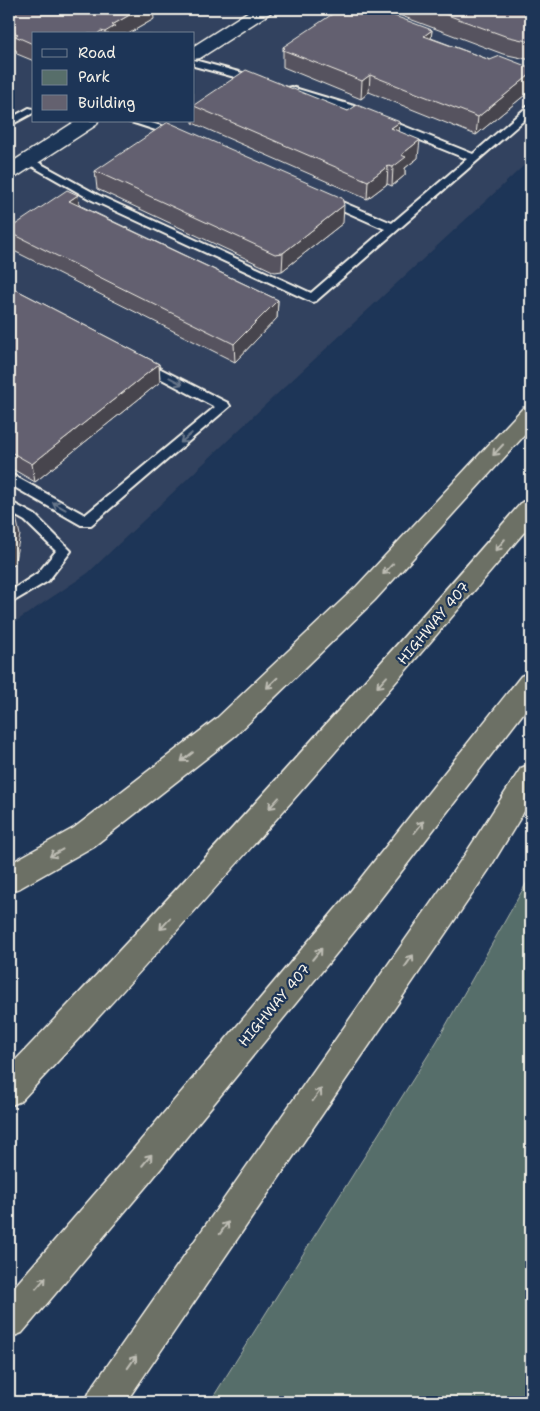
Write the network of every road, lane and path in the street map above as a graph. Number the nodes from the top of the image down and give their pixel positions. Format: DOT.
graph roads {
  1 [pos="264,9"];
  2 [pos="334,9"];
  3 [pos="368,20"];
  4 [pos="195,53"];
  5 [pos="195,63"];
  6 [pos="531,109"];
  7 [pos="29,111"];
  8 [pos="87,122"];
  9 [pos="136,122"];
  10 [pos="9,123"];
  11 [pos="185,137"];
  12 [pos="474,158"];
  13 [pos="28,161"];
  14 [pos="9,173"];
  15 [pos="312,192"];
  16 [pos="393,228"];
  17 [pos="129,357"];
  18 [pos="531,414"];
  19 [pos="9,478"];
  20 [pos="9,506"];
  21 [pos="531,508"];
  22 [pos="9,598"];
  23 [pos="531,683"];
  24 [pos="531,776"];
  25 [pos="9,879"];
  26 [pos="9,1090"];
  27 [pos="9,1320"];
  28 [pos="104,1402"];
  1 -- 4 [label="street"];
  2 -- 3 [label="lane"];
  5 -- 12 [label="lane"];
  6 -- 12 [label="lane"];
  7 -- 10 [label="lane"];
  8 -- 13 [label="street"];
  9 -- 11 [label="lane"];
  12 -- 16 [label="lane"];
  13 -- 14 [label="street"];
  13 -- 16 [label="lane"];
  15 -- 16 [label="lane"];
  17 -- 19 [label="lane, one-way"];
  18 -- 25 [label="highway, one-way"];
  20 -- 22 [label="lane"];
  21 -- 26 [label="highway, HIGHWAY 407, one-way"];
  27 -- 23 [label="highway, HIGHWAY 407, one-way"];
  28 -- 24 [label="highway, one-way"];
}
